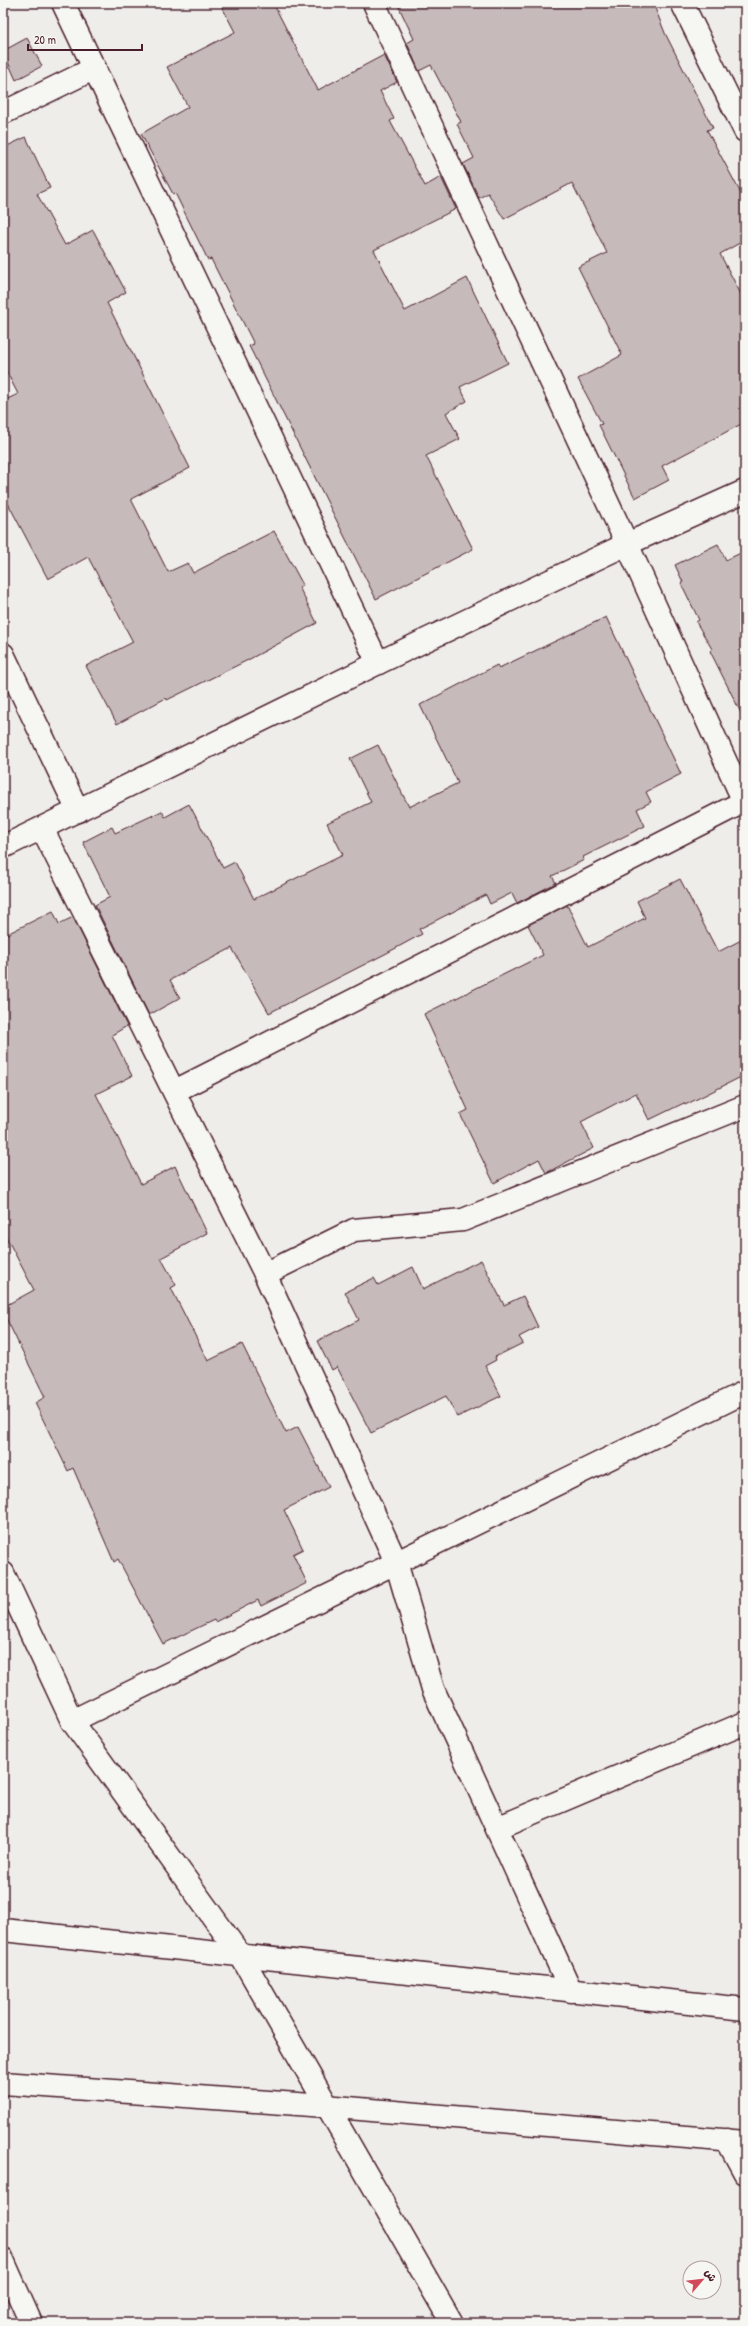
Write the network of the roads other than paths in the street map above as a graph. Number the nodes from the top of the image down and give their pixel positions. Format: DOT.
graph roads {
  1 [pos="63,3"];
  2 [pos="374,3"];
  3 [pos="682,3"];
  4 [pos="95,68"];
  5 [pos="3,113"];
  6 [pos="745,131"];
  7 [pos="745,491"];
  8 [pos="627,544"];
  9 [pos="3,654"];
  10 [pos="378,663"];
  11 [pos="745,802"];
  12 [pos="78,811"];
  13 [pos="42,828"];
  14 [pos="3,847"];
  15 [pos="175,1091"];
  16 [pos="745,1106"];
  17 [pos="265,1274"];
  18 [pos="745,1392"];
  19 [pos="396,1562"];
  20 [pos="3,1573"];
  21 [pos="72,1721"];
  22 [pos="745,1723"];
  23 [pos="497,1828"];
  24 [pos="3,1930"];
  25 [pos="241,1956"];
  26 [pos="571,1991"];
  27 [pos="745,2009"];
  28 [pos="3,2083"];
  29 [pos="325,2106"];
  30 [pos="736,2141"];
  31 [pos="745,2173"];
  32 [pos="3,2260"];
  33 [pos="31,2323"];
  34 [pos="452,2323"];
  1 -- 4 [label="street"];
  2 -- 8 [label="street"];
  3 -- 6 [label="street"];
  4 -- 5 [label="street"];
  4 -- 10 [label="street"];
  7 -- 8 [label="street"];
  8 -- 10 [label="street"];
  8 -- 11 [label="street"];
  9 -- 12 [label="street"];
  10 -- 12 [label="street"];
  11 -- 15 [label="street"];
  12 -- 13 [label="street"];
  13 -- 14 [label="street"];
  13 -- 15 [label="street"];
  15 -- 17 [label="street"];
  16 -- 17 [label="street"];
  17 -- 19 [label="street"];
  18 -- 19 [label="street"];
  19 -- 21 [label="street"];
  19 -- 23 [label="street"];
  20 -- 21 [label="street"];
  21 -- 25 [label="street"];
  22 -- 23 [label="street"];
  23 -- 26 [label="street"];
  24 -- 25 [label="street"];
  25 -- 26 [label="street"];
  25 -- 29 [label="street"];
  26 -- 27 [label="street"];
  28 -- 29 [label="street"];
  29 -- 30 [label="street"];
  29 -- 34 [label="street"];
  30 -- 31 [label="street"];
  32 -- 33 [label="street"];
}
